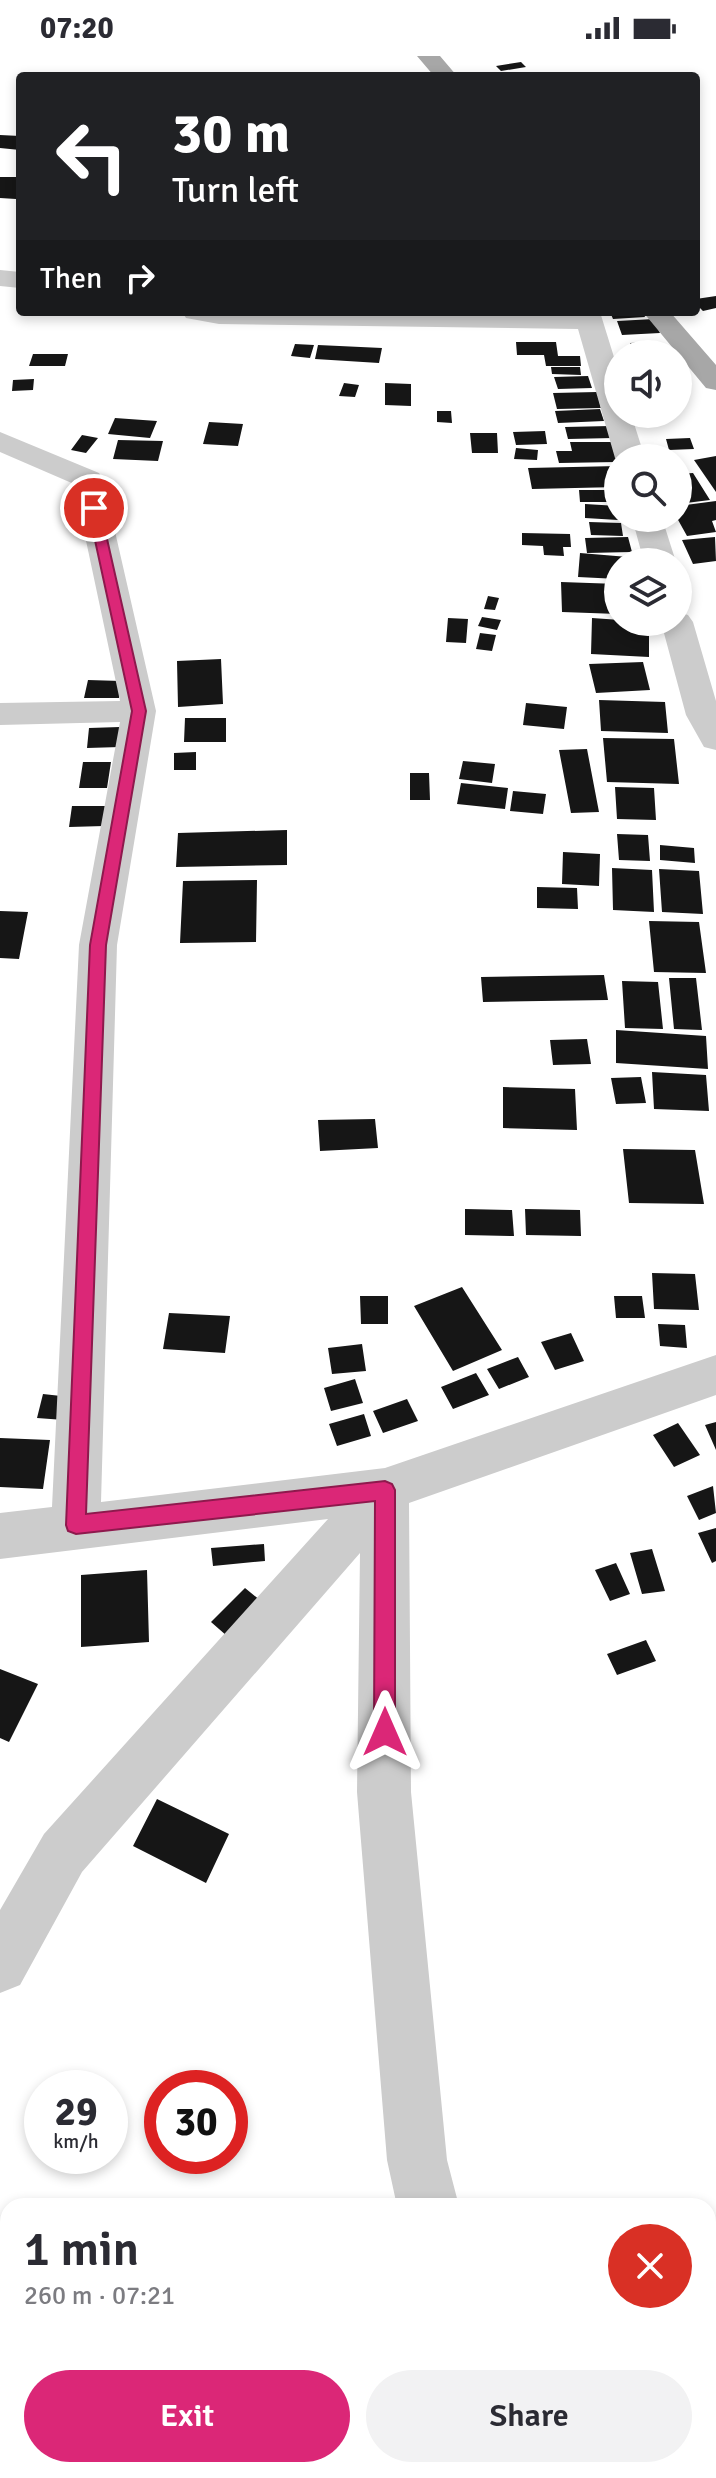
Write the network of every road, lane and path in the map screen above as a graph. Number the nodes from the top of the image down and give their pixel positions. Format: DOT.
graph roads {
  1 [pos="428,56"];
  2 [pos="442,72"];
  3 [pos="219,316"];
  4 [pos="659,316"];
  5 [pos="590,317"];
  6 [pos="716,382"];
  7 [pos="0,441"];
  8 [pos="626,444"];
  9 [pos="681,636"];
  10 [pos="139,711"];
  11 [pos="0,714"];
  12 [pos="716,739"];
  13 [pos="716,1375"];
  14 [pos="385,1490"];
  15 [pos="76,1525"];
  16 [pos="0,1536"];
  17 [pos="0,1965"];
  18 [pos="426,2198"];
  1 -- 2 [label="main road"];
  3 -- 5 [label="street"];
  4 -- 6 [label="main road"];
  5 -- 8 [label="street"];
  7 -- 10 [label="street"];
  9 -- 12 [label="street"];
  10 -- 11 [label="street"];
  10 -- 15 [label="street"];
  13 -- 14 [label="street"];
  14 -- 15 [label="street"];
  14 -- 17 [label="street"];
  14 -- 18 [label="street"];
  15 -- 16 [label="street"];
}
